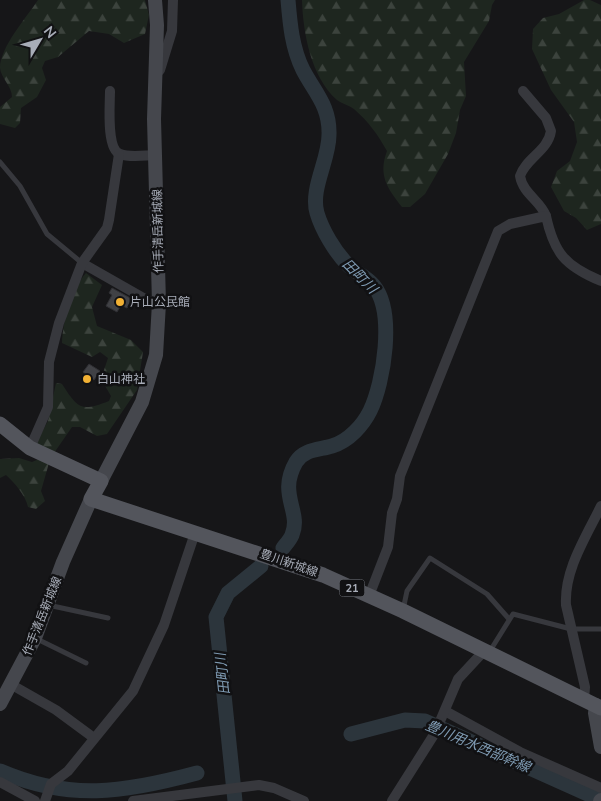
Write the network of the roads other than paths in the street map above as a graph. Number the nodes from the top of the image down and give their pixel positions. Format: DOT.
graph roads {
  1 [pos="155,0"];
  2 [pos="173,0"];
  3 [pos="154,74"];
  4 [pos="110,91"];
  5 [pos="523,91"];
  6 [pos="119,154"];
  7 [pos="156,155"];
  8 [pos="0,162"];
  9 [pos="546,216"];
  10 [pos="82,263"];
  11 [pos="601,281"];
  12 [pos="159,303"];
  13 [pos="0,424"];
  14 [pos="30,448"];
  15 [pos="101,481"];
  16 [pos="91,499"];
  17 [pos="601,506"];
  18 [pos="195,533"];
  19 [pos="369,596"];
  20 [pos="47,604"];
  21 [pos="403,611"];
  22 [pos="108,618"];
  23 [pos="509,619"];
  24 [pos="571,629"];
  25 [pos="601,629"];
  26 [pos="35,638"];
  27 [pos="486,652"];
  28 [pos="86,663"];
  29 [pos="12,685"];
  30 [pos="0,704"];
  31 [pos="594,704"];
  32 [pos="444,714"];
  33 [pos="94,738"];
  34 [pos="601,747"];
  35 [pos="0,782"];
  36 [pos="601,788"];
  37 [pos="35,801"];
  38 [pos="45,801"];
  39 [pos="133,801"];
  40 [pos="304,801"];
  41 [pos="392,801"];
  1 -- 3 [label="main road, 作手清岳新城線"];
  2 -- 3 [label="street"];
  3 -- 7 [label="main road, 作手清岳新城線"];
  4 -- 6 [label="street"];
  5 -- 9 [label="street"];
  6 -- 7 [label="street"];
  6 -- 10 [label="street"];
  7 -- 12 [label="main road, 作手清岳新城線"];
  8 -- 10 [label="lane"];
  9 -- 11 [label="street"];
  9 -- 19 [label="street"];
  10 -- 12 [label="street"];
  10 -- 14 [label="street"];
  12 -- 15 [label="main road, 作手清岳新城線"];
  13 -- 14 [label="main road"];
  14 -- 15 [label="main road"];
  15 -- 16 [label="main road"];
  16 -- 18 [label="main road, 豊川新城線 / 21"];
  16 -- 20 [label="main road, 作手清岳新城線"];
  17 -- 24 [label="street"];
  18 -- 19 [label="main road, 豊川新城線 / 21"];
  18 -- 33 [label="street"];
  19 -- 21 [label="main road, 豊川新城線 / 21"];
  20 -- 22 [label="lane"];
  20 -- 26 [label="main road, 作手清岳新城線"];
  21 -- 23 [label="lane"];
  21 -- 27 [label="main road, 豊川新城線 / 21"];
  23 -- 24 [label="lane"];
  23 -- 27 [label="lane"];
  24 -- 25 [label="lane"];
  24 -- 31 [label="street"];
  26 -- 28 [label="lane"];
  26 -- 29 [label="main road, 作手清岳新城線"];
  27 -- 31 [label="main road, 豊川新城線 / 21"];
  27 -- 32 [label="street"];
  29 -- 30 [label="main road, 作手清岳新城線"];
  29 -- 33 [label="street"];
  31 -- 34 [label="main road"];
  32 -- 36 [label="street"];
  32 -- 41 [label="street"];
  33 -- 38 [label="street"];
  35 -- 37 [label="street"];
  39 -- 40 [label="street"];
}
